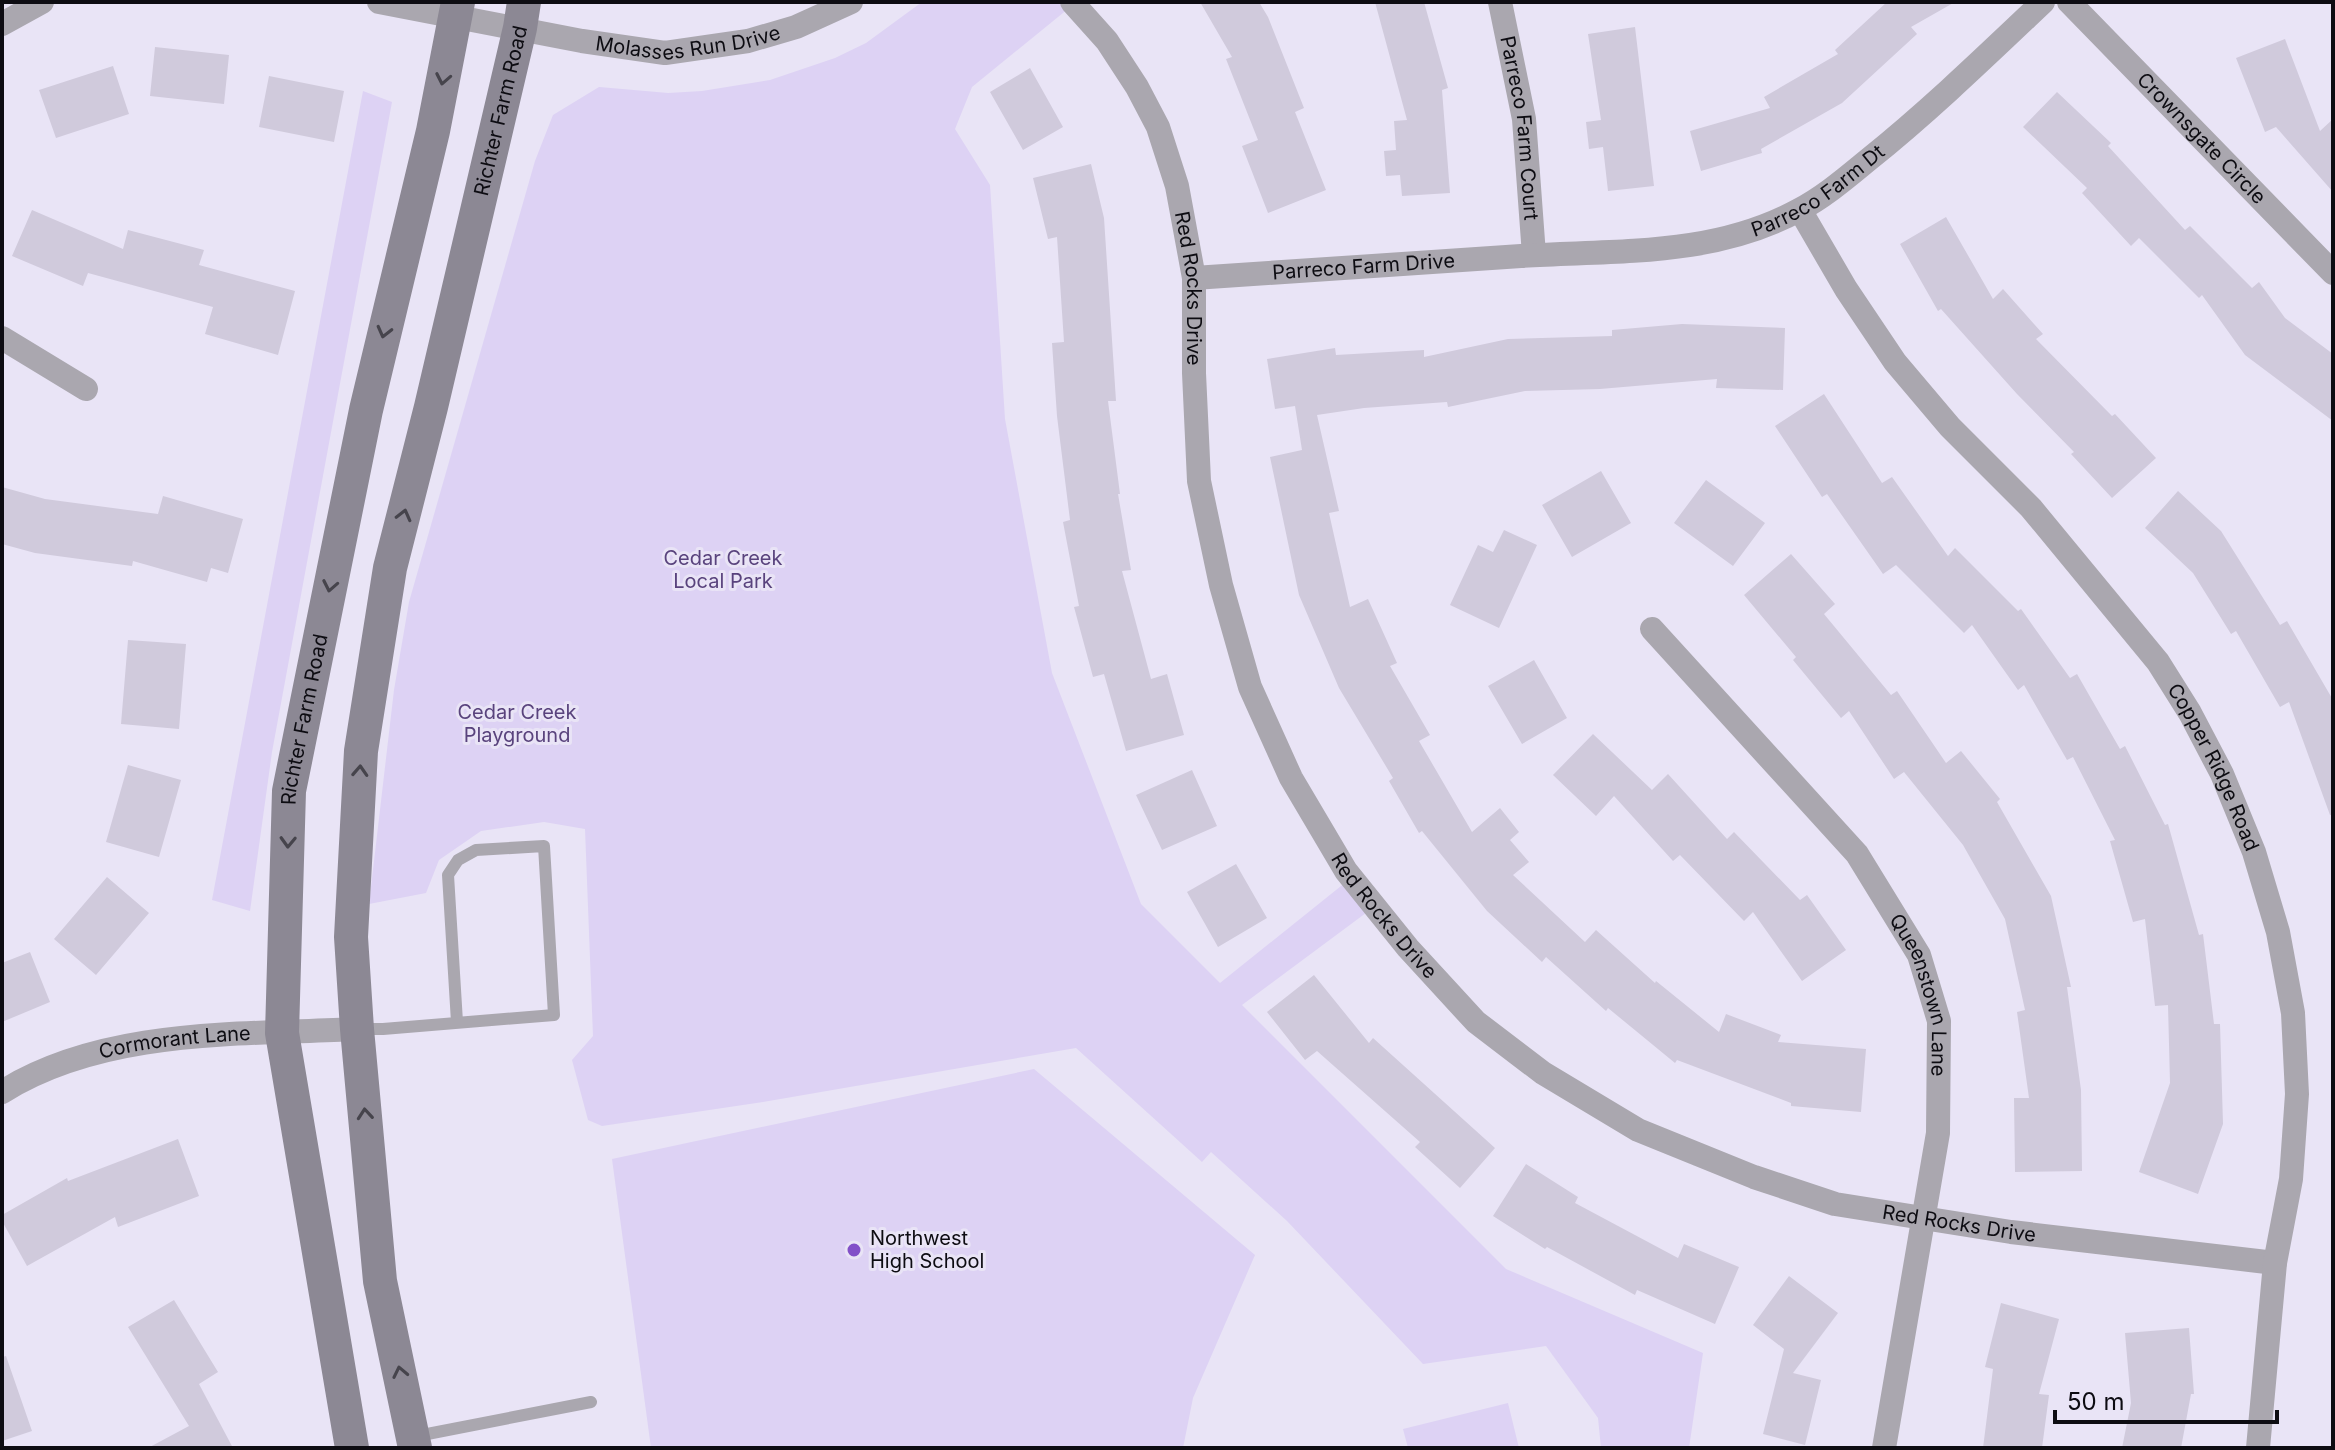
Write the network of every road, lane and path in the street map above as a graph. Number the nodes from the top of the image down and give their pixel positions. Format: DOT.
graph roads {
  1 [pos="42,2"];
  2 [pos="379,2"];
  3 [pos="851,2"];
  4 [pos="1072,2"];
  5 [pos="1500,2"];
  6 [pos="2043,2"];
  7 [pos="2069,2"];
  8 [pos="457,9"];
  9 [pos="522,15"];
  10 [pos="2,24"];
  11 [pos="1800,210"];
  12 [pos="1534,255"];
  13 [pos="2333,273"];
  14 [pos="1194,278"];
  15 [pos="2,338"];
  16 [pos="86,389"];
  17 [pos="1652,629"];
  18 [pos="457,1022"];
  19 [pos="357,1029"];
  20 [pos="282,1033"];
  21 [pos="2,1092"];
  22 [pos="1923,1220"];
  23 [pos="2275,1263"];
  24 [pos="591,1402"];
  25 [pos="414,1442"];
  26 [pos="352,1448"];
  27 [pos="1884,1448"];
  28 [pos="2258,1448"];
  1 -- 10 [label="street"];
  2 -- 8 [label="street, Molasses Run Drive"];
  3 -- 9 [label="street, Molasses Run Drive"];
  4 -- 14 [label="street, Red Rocks Drive"];
  5 -- 12 [label="street, Parreco Farm Court"];
  6 -- 11 [label="street, Parreco Farm Dt"];
  7 -- 13 [label="street, Crownsgate Circle"];
  8 -- 9 [label="street, Molasses Run Drive"];
  8 -- 20 [label="main road, Richter Farm Road, one-way"];
  19 -- 9 [label="main road, Richter Farm Road, one-way"];
  11 -- 12 [label="street, Parreco Farm Dt"];
  11 -- 23 [label="street, Copper Ridge Road"];
  12 -- 14 [label="street, Parreco Farm Drive"];
  14 -- 22 [label="street, Red Rocks Drive"];
  15 -- 16 [label="street"];
  17 -- 22 [label="street, Queenstown Lane"];
  18 -- 18 [label="lane"];
  18 -- 19 [label="lane"];
  19 -- 20 [label="street, Cormorant Lane"];
  25 -- 19 [label="main road, Richter Farm Road, one-way"];
  20 -- 21 [label="street, Cormorant Lane"];
  20 -- 26 [label="main road, Richter Farm Road"];
  22 -- 23 [label="street, Red Rocks Drive"];
  22 -- 27 [label="street, Queenstown Lane"];
  23 -- 28 [label="street, Copper Ridge Road"];
  24 -- 25 [label="lane"];
}
